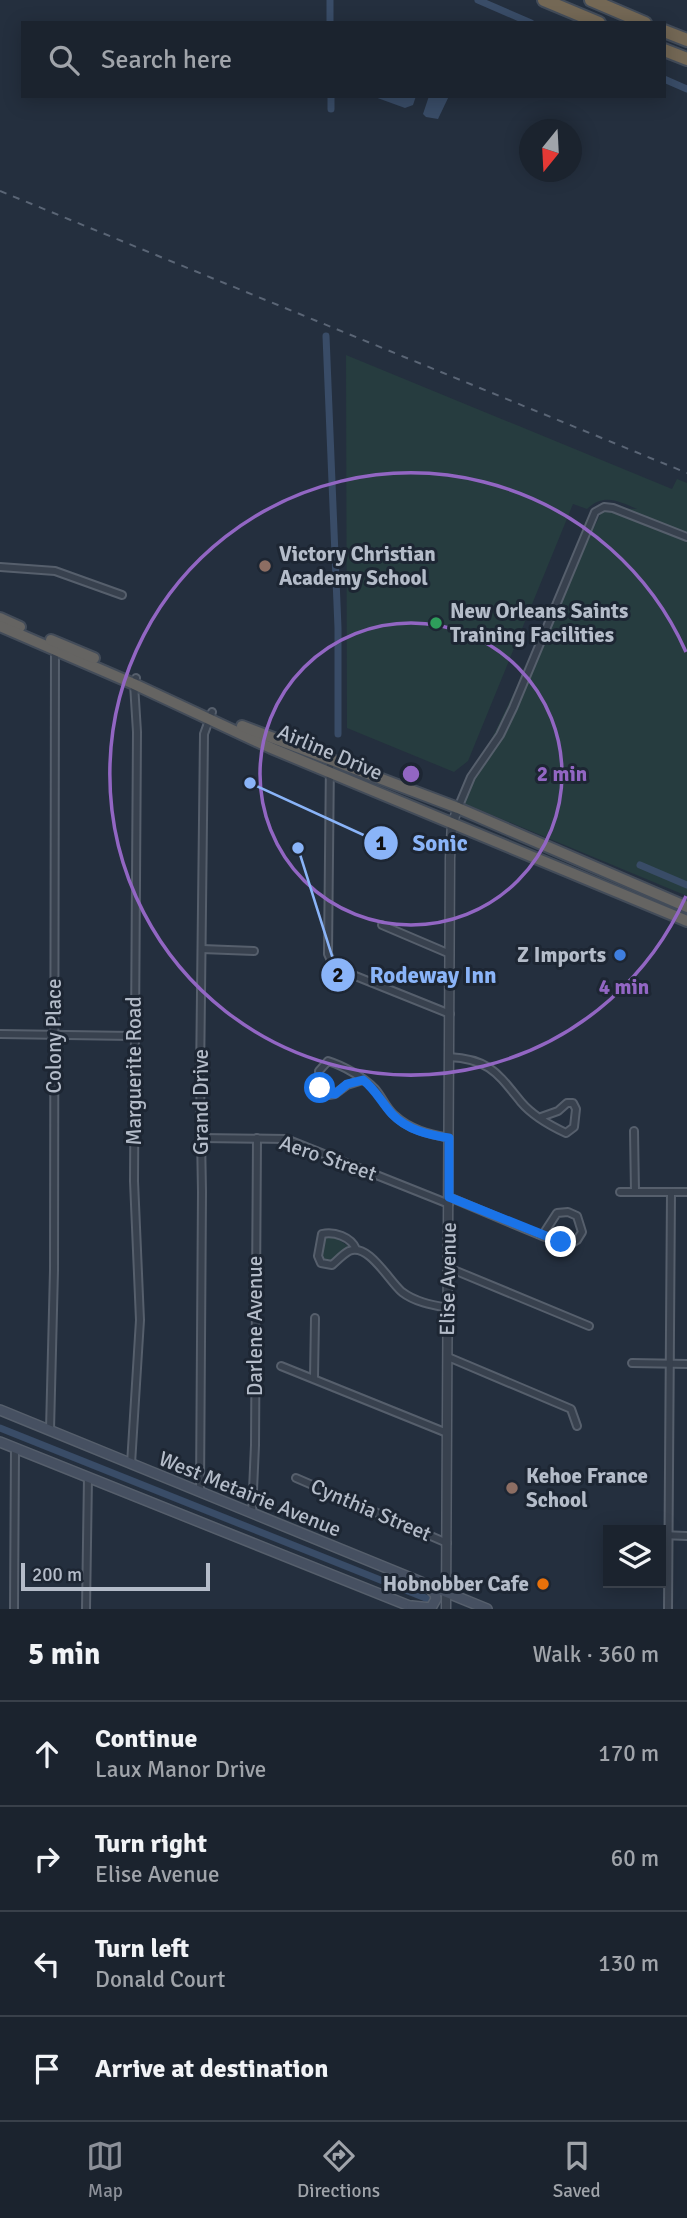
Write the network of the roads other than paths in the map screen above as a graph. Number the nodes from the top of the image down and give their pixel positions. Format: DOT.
graph roads {
  1 [pos="544,0"];
  2 [pos="591,0"];
  3 [pos="594,21"];
  4 [pos="640,21"];
  5 [pos="666,32"];
  6 [pos="687,40"];
  7 [pos="666,51"];
  8 [pos="686,59"];
  9 [pos="687,537"];
  10 [pos="0,567"];
  11 [pos="122,595"];
  12 [pos="0,618"];
  13 [pos="0,626"];
  14 [pos="56,645"];
  15 [pos="135,681"];
  16 [pos="211,715"];
  17 [pos="330,760"];
  18 [pos="329,772"];
  19 [pos="458,808"];
  20 [pos="452,824"];
  21 [pos="617,877"];
  22 [pos="611,889"];
  23 [pos="687,907"];
  24 [pos="687,921"];
  25 [pos="382,925"];
  26 [pos="202,949"];
  27 [pos="254,951"];
  28 [pos="450,954"];
  29 [pos="450,1014"];
  30 [pos="54,1033"];
  31 [pos="0,1034"];
  32 [pos="133,1036"];
  33 [pos="449,1057"];
  34 [pos="363,1080"];
  35 [pos="541,1117"];
  36 [pos="634,1131"];
  37 [pos="201,1138"];
  38 [pos="257,1138"];
  39 [pos="449,1138"];
  40 [pos="620,1192"];
  41 [pos="635,1192"];
  42 [pos="671,1192"];
  43 [pos="687,1192"];
  44 [pos="449,1200"];
  45 [pos="542,1236"];
  46 [pos="356,1249"];
  47 [pos="449,1268"];
  48 [pos="448,1308"];
  49 [pos="315,1318"];
  50 [pos="589,1326"];
  51 [pos="448,1357"];
  52 [pos="632,1363"];
  53 [pos="671,1364"];
  54 [pos="687,1364"];
  55 [pos="281,1366"];
  56 [pos="314,1378"];
  57 [pos="0,1410"];
  58 [pos="578,1426"];
  59 [pos="50,1430"];
  60 [pos="447,1433"];
  61 [pos="0,1442"];
  62 [pos="15,1448"];
  63 [pos="131,1464"];
  64 [pos="88,1477"];
  65 [pos="296,1478"];
  66 [pos="200,1492"];
  67 [pos="252,1513"];
  68 [pos="666,1535"];
  69 [pos="670,1535"];
  70 [pos="687,1536"];
  71 [pos="447,1543"];
  72 [pos="426,1584"];
  73 [pos="447,1593"];
  74 [pos="404,1604"];
  75 [pos="485,1608"];
  76 [pos="14,1609"];
  77 [pos="86,1609"];
  78 [pos="417,1609"];
  79 [pos="446,1609"];
  80 [pos="463,1609"];
  81 [pos="668,1609"];
  1 -- 3 [label="highway"];
  2 -- 4 [label="highway"];
  5 -- 6 [label="highway"];
  7 -- 8 [label="highway"];
  9 -- 19 [label="street"];
  10 -- 11 [label="street"];
  12 -- 14 [label="highway, Airline Drive"];
  13 -- 14 [label="highway, Airline Drive"];
  14 -- 15 [label="highway, Airline Drive"];
  14 -- 30 [label="street, Colony Place"];
  15 -- 16 [label="highway, Airline Drive"];
  15 -- 32 [label="street, Marguerite Road"];
  16 -- 17 [label="highway, Airline Drive"];
  16 -- 18 [label="highway, Airline Drive"];
  16 -- 26 [label="street, Grand Drive"];
  17 -- 18 [label="street"];
  17 -- 19 [label="highway, Airline Drive"];
  18 -- 20 [label="highway, Airline Drive"];
  18 -- 29 [label="street"];
  19 -- 20 [label="street, Elise Avenue"];
  19 -- 21 [label="highway, Airline Drive"];
  20 -- 22 [label="highway, Airline Drive"];
  20 -- 28 [label="street, Elise Avenue"];
  21 -- 22 [label="highway"];
  21 -- 23 [label="highway, Airline Drive"];
  22 -- 24 [label="highway, Airline Drive"];
  25 -- 28 [label="street"];
  26 -- 27 [label="street"];
  26 -- 37 [label="street, Grand Drive"];
  28 -- 29 [label="street, Elise Avenue"];
  29 -- 33 [label="street, Elise Avenue"];
  30 -- 31 [label="street"];
  30 -- 32 [label="street"];
  30 -- 59 [label="street, Colony Place"];
  32 -- 63 [label="street, Marguerite Road"];
  33 -- 35 [label="street"];
  33 -- 39 [label="street, Elise Avenue"];
  34 -- 34 [label="street"];
  34 -- 39 [label="street"];
  35 -- 35 [label="street"];
  36 -- 41 [label="street"];
  37 -- 38 [label="street, Aero Street"];
  37 -- 66 [label="street, Grand Drive"];
  38 -- 44 [label="street, Aero Street"];
  38 -- 67 [label="street, Darlene Avenue"];
  39 -- 44 [label="street, Elise Avenue"];
  40 -- 41 [label="street"];
  41 -- 42 [label="street"];
  42 -- 43 [label="street"];
  42 -- 53 [label="street"];
  44 -- 45 [label="street, Aero Street"];
  44 -- 47 [label="street, Elise Avenue"];
  45 -- 45 [label="street, Aero Street"];
  46 -- 46 [label="street"];
  46 -- 48 [label="street"];
  47 -- 48 [label="street, Elise Avenue"];
  47 -- 50 [label="street"];
  48 -- 51 [label="street, Elise Avenue"];
  49 -- 56 [label="street"];
  51 -- 58 [label="street"];
  51 -- 60 [label="street, Elise Avenue"];
  52 -- 53 [label="street"];
  53 -- 54 [label="street"];
  53 -- 69 [label="street"];
  55 -- 56 [label="street"];
  56 -- 60 [label="street"];
  57 -- 59 [label="main road, West Metairie Avenue"];
  59 -- 63 [label="main road, West Metairie Avenue"];
  60 -- 71 [label="street, Elise Avenue"];
  61 -- 62 [label="main road"];
  62 -- 64 [label="main road"];
  62 -- 76 [label="street"];
  63 -- 66 [label="main road, West Metairie Avenue"];
  64 -- 74 [label="main road"];
  64 -- 77 [label="street"];
  65 -- 71 [label="street, Cynthia Street"];
  66 -- 67 [label="main road, West Metairie Avenue"];
  67 -- 72 [label="main road, West Metairie Avenue"];
  68 -- 69 [label="street"];
  69 -- 70 [label="street"];
  69 -- 81 [label="street"];
  71 -- 73 [label="street, Elise Avenue"];
  72 -- 73 [label="main road, West Metairie Avenue"];
  72 -- 74 [label="main road"];
  73 -- 75 [label="main road, West Metairie Avenue"];
  73 -- 79 [label="street, Elise Avenue"];
  74 -- 78 [label="main road"];
  75 -- 80 [label="main road"];
}
